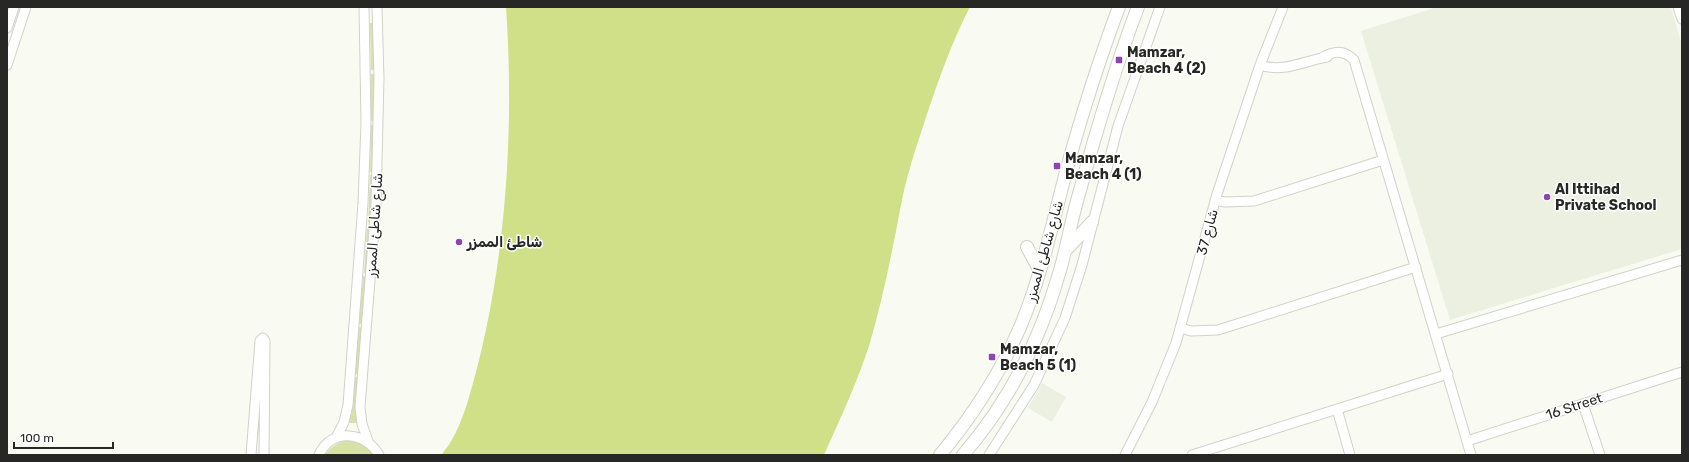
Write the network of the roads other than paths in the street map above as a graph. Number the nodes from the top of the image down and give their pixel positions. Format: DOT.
graph roads {
  1 [pos="14,7"];
  2 [pos="26,7"];
  3 [pos="364,7"];
  4 [pos="377,7"];
  5 [pos="1119,7"];
  6 [pos="1138,7"];
  7 [pos="1160,7"];
  8 [pos="1283,7"];
  9 [pos="1678,7"];
  10 [pos="1682,19"];
  11 [pos="7,28"];
  12 [pos="1261,62"];
  13 [pos="7,65"];
  14 [pos="1383,160"];
  15 [pos="1216,197"];
  16 [pos="1092,222"];
  17 [pos="1026,247"];
  18 [pos="1065,251"];
  19 [pos="1682,260"];
  20 [pos="1416,267"];
  21 [pos="1040,271"];
  22 [pos="1182,325"];
  23 [pos="1436,334"];
  24 [pos="1682,372"];
  25 [pos="1448,374"];
  26 [pos="1583,404"];
  27 [pos="1337,409"];
  28 [pos="336,438"];
  29 [pos="368,441"];
  30 [pos="1467,441"];
  31 [pos="264,445"];
  32 [pos="251,450"];
  33 [pos="1130,453"];
  34 [pos="964,454"];
  35 [pos="264,455"];
  36 [pos="319,455"];
  37 [pos="379,455"];
  38 [pos="940,455"];
  39 [pos="989,455"];
  40 [pos="1192,455"];
  41 [pos="1350,455"];
  42 [pos="1471,455"];
  43 [pos="1600,455"];
  1 -- 11 [label="street"];
  2 -- 13 [label="street"];
  3 -- 28 [label="street, شارع شاطئ الممزر"];
  4 -- 29 [label="street, شارع شاطئ الممزر"];
  5 -- 21 [label="main road, شارع شاطئ الممزر"];
  6 -- 18 [label="main road, شارع شاطئ الممزر"];
  7 -- 16 [label="street"];
  8 -- 12 [label="street, شارع 37"];
  9 -- 10 [label="street"];
  12 -- 14 [label="street"];
  12 -- 15 [label="street, شارع 37"];
  14 -- 15 [label="street"];
  14 -- 20 [label="street"];
  15 -- 22 [label="street, شارع 37"];
  16 -- 18 [label="main road"];
  16 -- 39 [label="street"];
  17 -- 21 [label="main road"];
  18 -- 34 [label="main road, شارع شاطئ الممزر"];
  19 -- 23 [label="street"];
  20 -- 22 [label="street"];
  20 -- 23 [label="street"];
  21 -- 38 [label="main road, شارع شاطئ الممزر"];
  22 -- 33 [label="street, شارع 37"];
  23 -- 25 [label="street"];
  24 -- 26 [label="street, 16 Street"];
  25 -- 27 [label="street"];
  25 -- 30 [label="street"];
  26 -- 30 [label="street, 16 Street"];
  26 -- 43 [label="street"];
  27 -- 40 [label="street"];
  27 -- 41 [label="street"];
  28 -- 29 [label="street"];
  28 -- 36 [label="street"];
  29 -- 37 [label="street, شارع شاطئ الممزر"];
  30 -- 42 [label="street"];
  31 -- 32 [label="street"];
  31 -- 32 [label="street"];
  31 -- 35 [label="street"];
}
